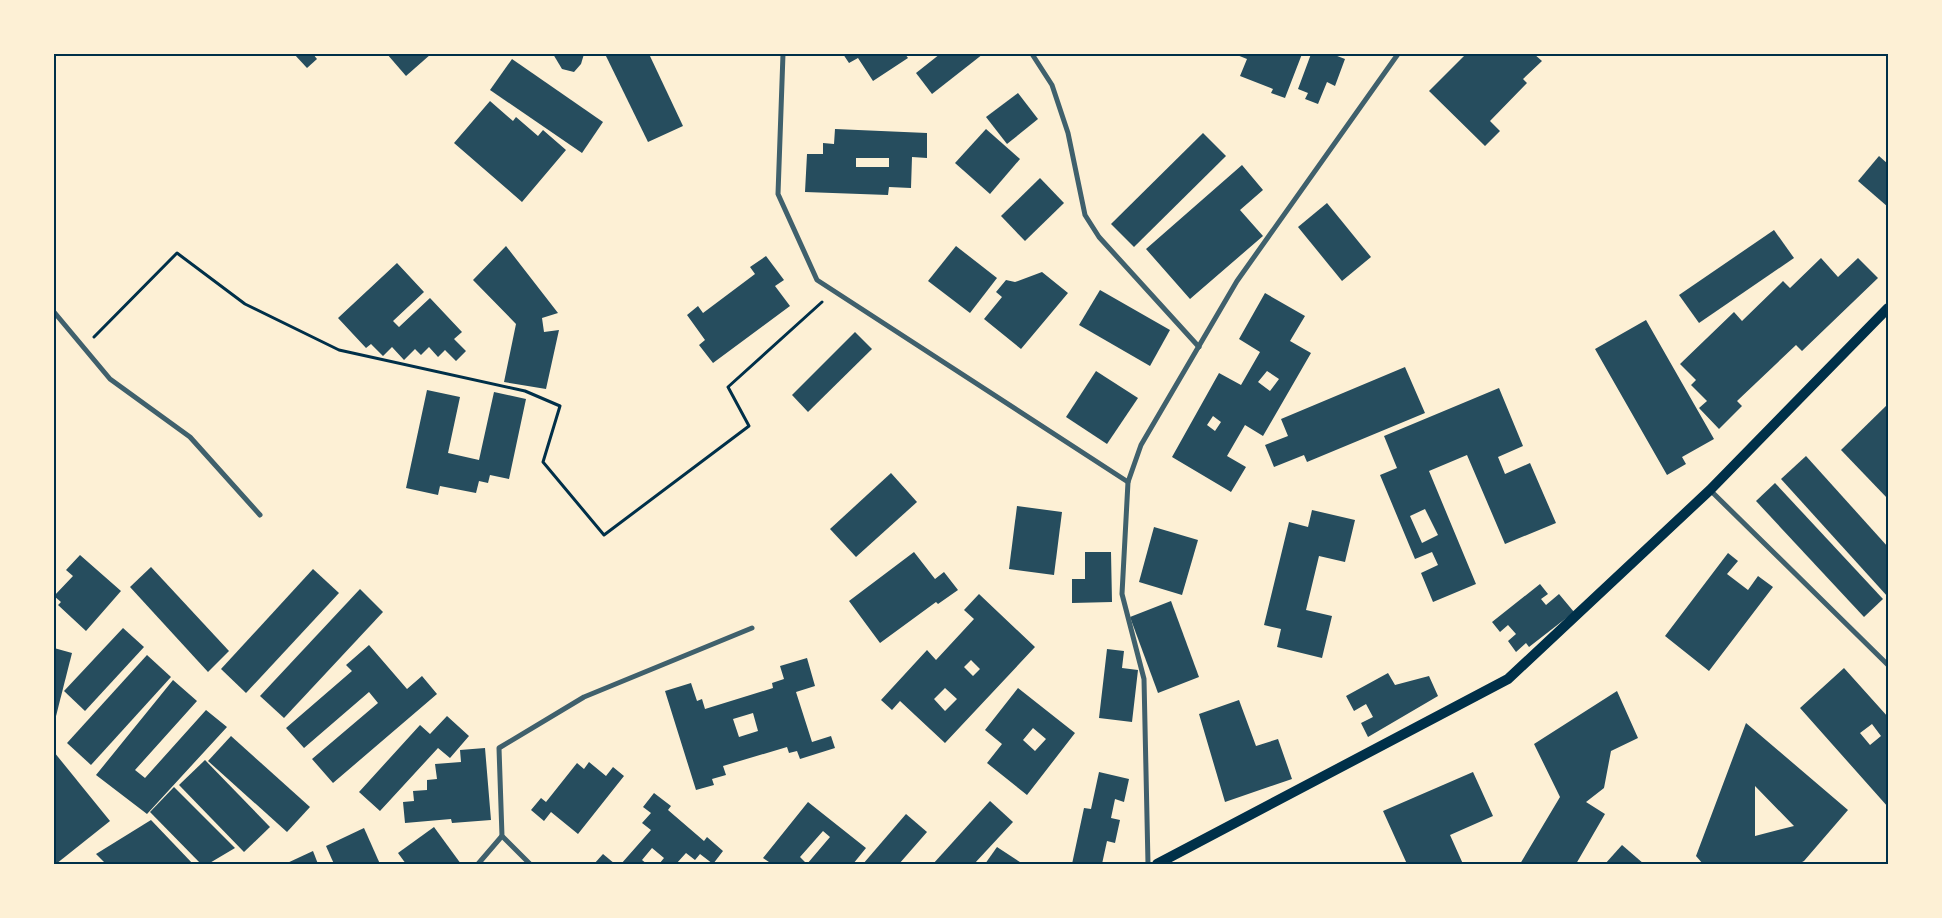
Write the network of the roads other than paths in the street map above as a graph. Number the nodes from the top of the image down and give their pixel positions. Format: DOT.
graph roads {
  1 [pos="783,54"];
  2 [pos="1032,54"];
  3 [pos="1398,54"];
  4 [pos="1888,308"];
  5 [pos="54,312"];
  6 [pos="1199,347"];
  7 [pos="1128,482"];
  8 [pos="1710,490"];
  9 [pos="260,515"];
  10 [pos="752,628"];
  11 [pos="1888,665"];
  12 [pos="502,836"];
  13 [pos="478,864"];
  14 [pos="530,864"];
  15 [pos="1148,864"];
  16 [pos="1157,864"];
  1 -- 7 [label="street"];
  2 -- 6 [label="street"];
  3 -- 6 [label="street"];
  4 -- 8 [label="main road"];
  5 -- 9 [label="street"];
  6 -- 7 [label="street"];
  7 -- 15 [label="street"];
  8 -- 11 [label="street"];
  8 -- 16 [label="main road"];
  10 -- 12 [label="street"];
  12 -- 13 [label="street"];
  12 -- 14 [label="street"];
}
